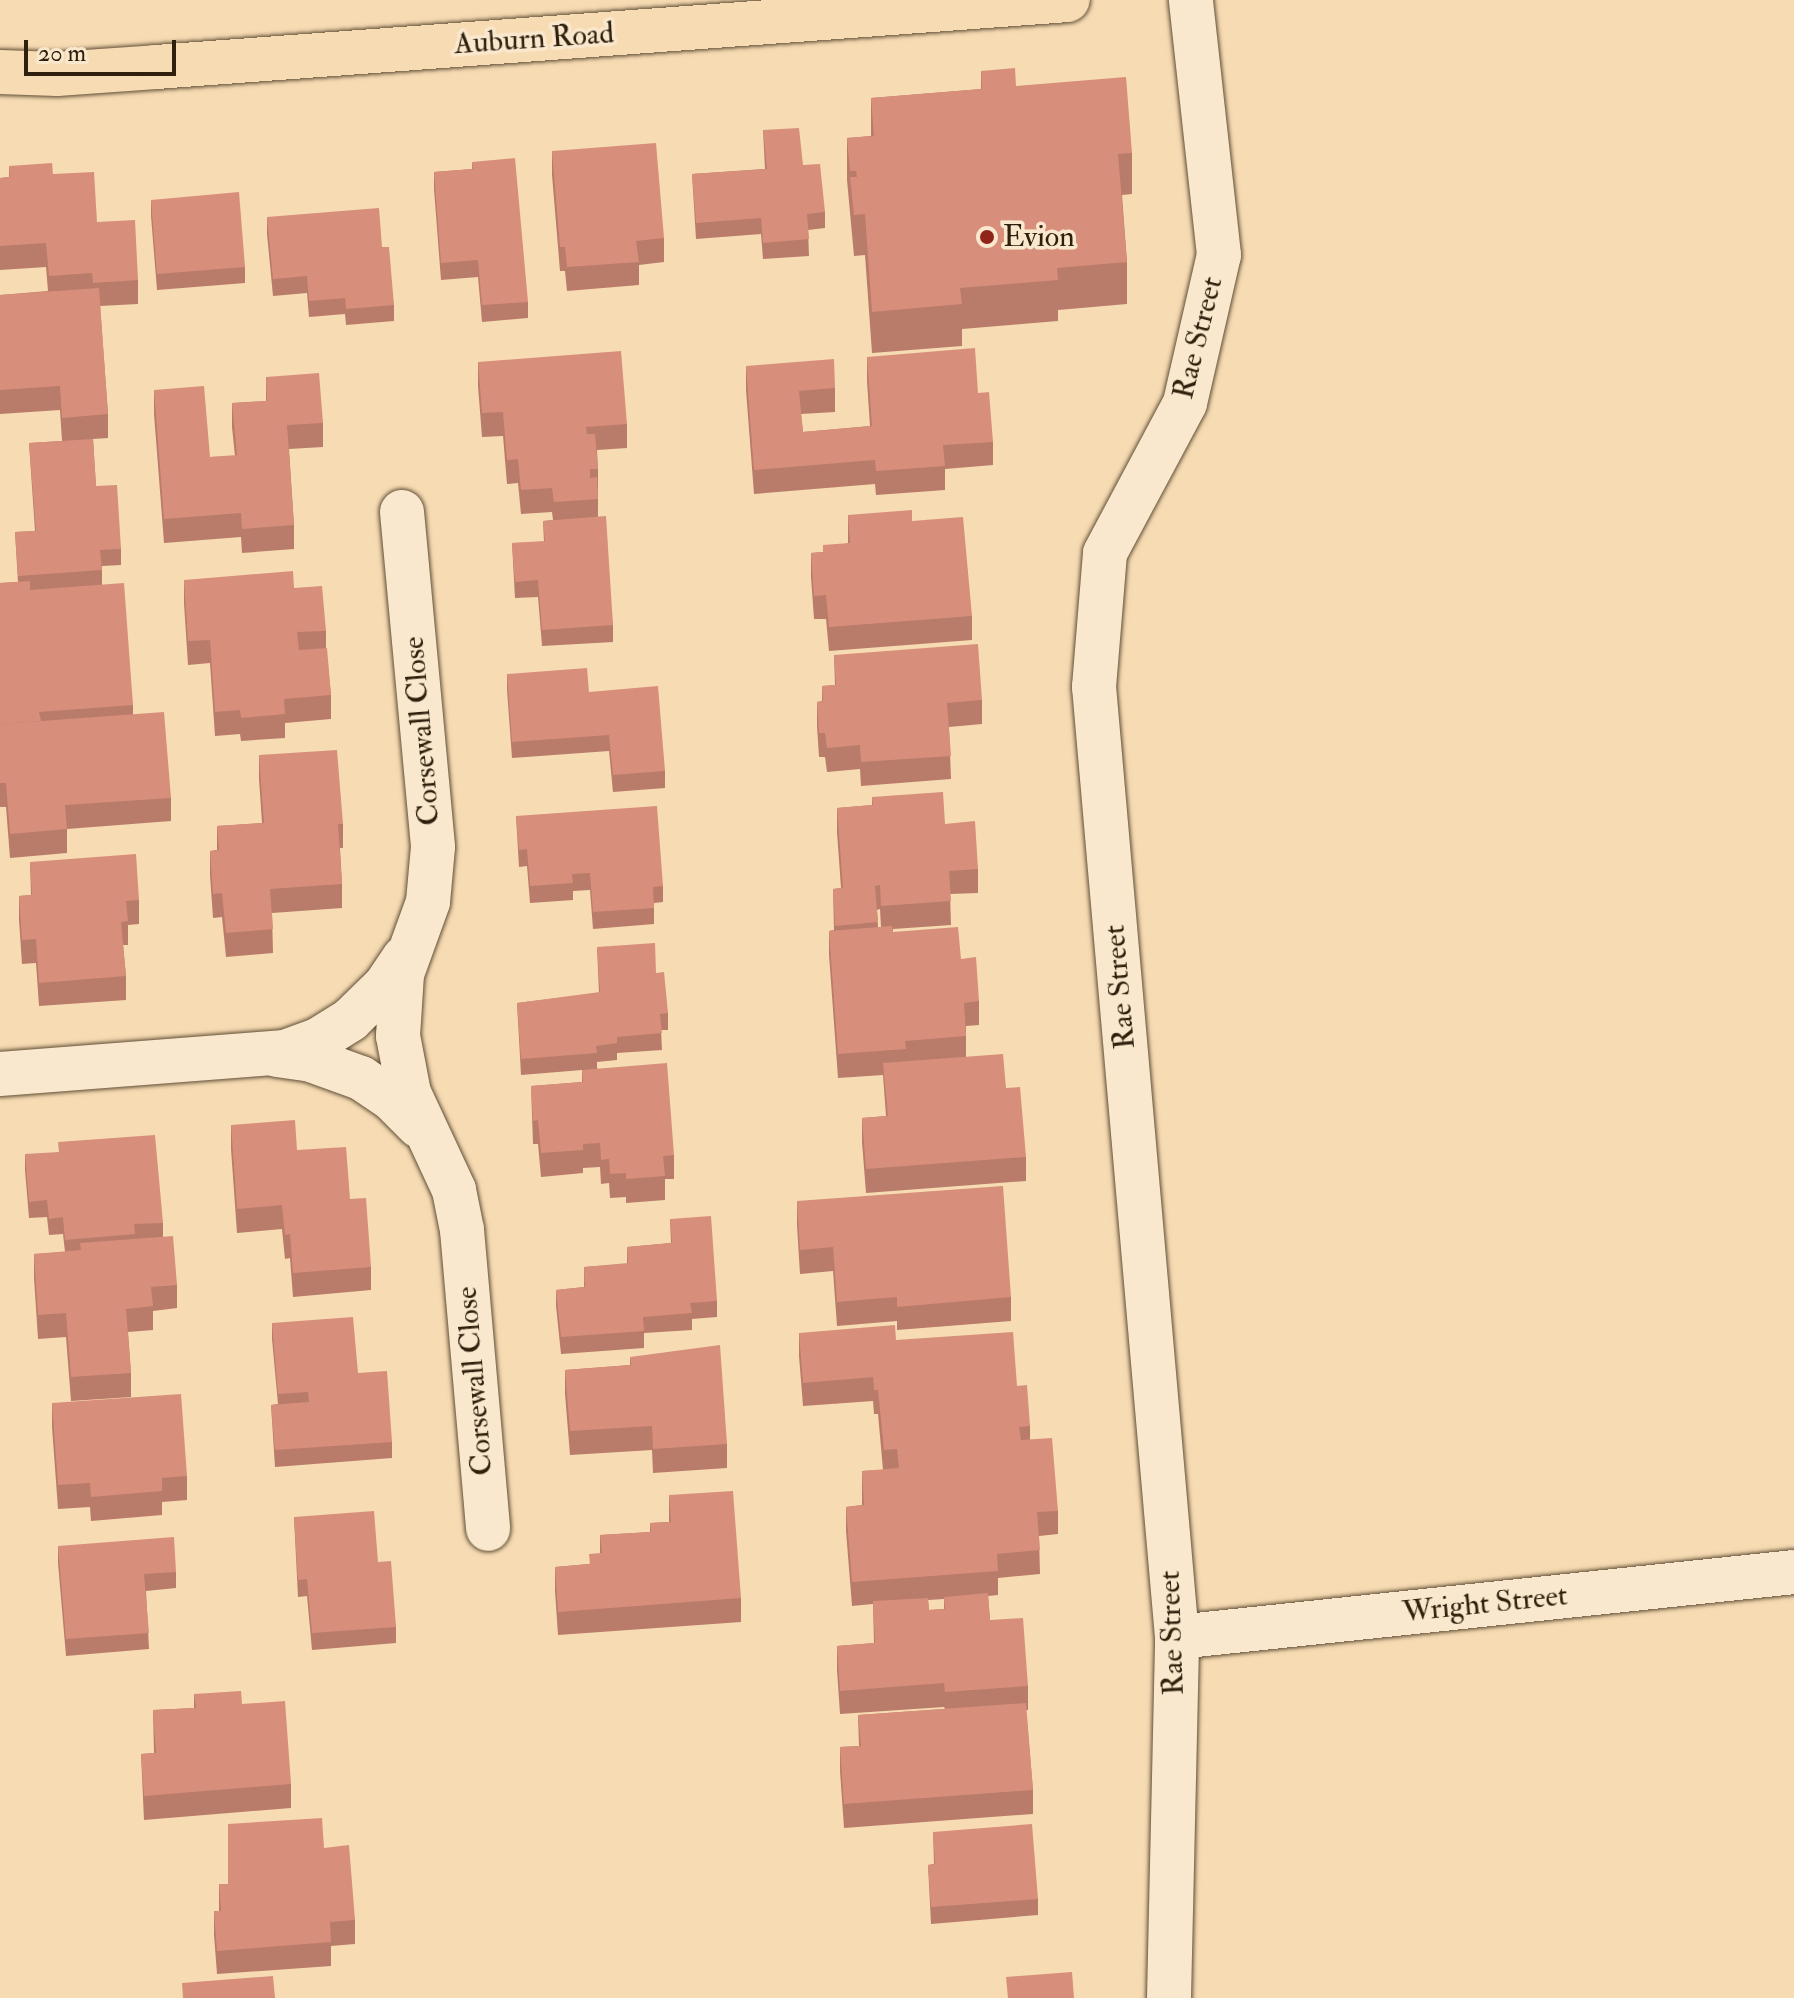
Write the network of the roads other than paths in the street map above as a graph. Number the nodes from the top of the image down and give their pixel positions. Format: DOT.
graph roads {
  1 [pos="1068,0"];
  2 [pos="1191,0"];
  3 [pos="702,13"];
  4 [pos="0,72"];
  5 [pos="57,74"];
  6 [pos="0,99"];
  7 [pos="402,512"];
  8 [pos="411,947"];
  9 [pos="271,1055"];
  10 [pos="0,1074"];
  11 [pos="431,1143"];
  12 [pos="488,1529"];
  13 [pos="1794,1572"];
  14 [pos="1177,1637"];
  15 [pos="1169,1998"];
  1 -- 3 [label="main road, Auburn Road"];
  2 -- 14 [label="street, Rae Street"];
  3 -- 5 [label="main road, Auburn Road"];
  4 -- 5 [label="main road, Auburn Road"];
  5 -- 6 [label="main road"];
  7 -- 8 [label="street, Corsewall Close"];
  8 -- 9 [label="street, Corsewall Close"];
  8 -- 11 [label="street, Corsewall Close"];
  9 -- 10 [label="street, Corsewall Close"];
  9 -- 11 [label="street, Corsewall Close"];
  11 -- 12 [label="street, Corsewall Close"];
  13 -- 14 [label="street, Wright Street"];
  14 -- 15 [label="street, Rae Street"];
}
